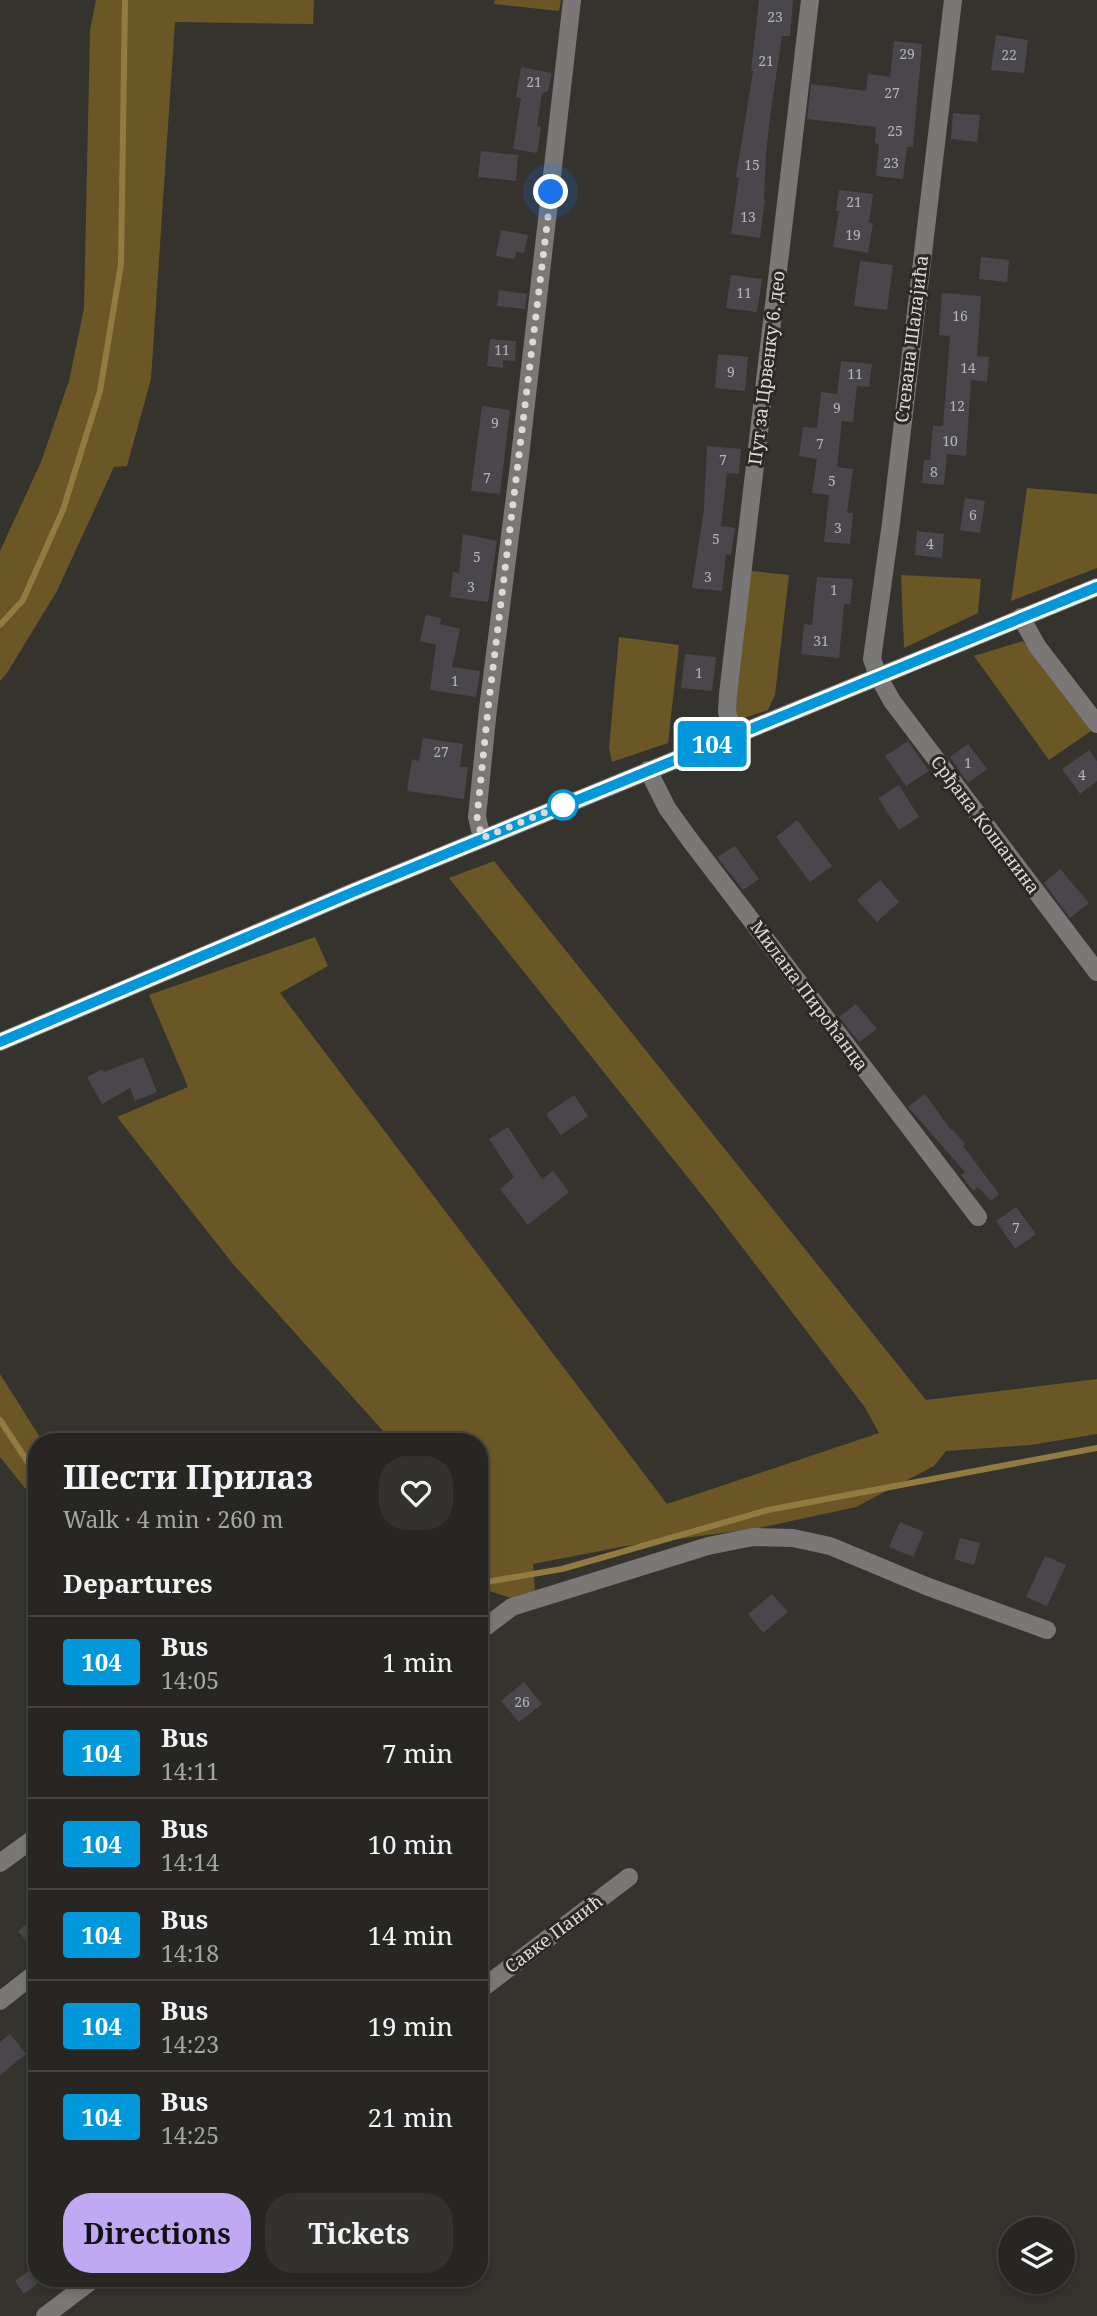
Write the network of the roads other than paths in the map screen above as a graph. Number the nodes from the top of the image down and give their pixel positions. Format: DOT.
graph roads {
  1 [pos="572,0"];
  2 [pos="810,0"];
  3 [pos="953,0"];
  4 [pos="1097,587"];
  5 [pos="1021,617"];
  6 [pos="878,676"];
  7 [pos="1097,724"];
  8 [pos="734,735"];
  9 [pos="648,770"];
  10 [pos="482,838"];
  11 [pos="1097,972"];
  12 [pos="0,1042"];
  13 [pos="978,1217"];
  14 [pos="488,1625"];
  15 [pos="1047,1630"];
  16 [pos="28,1843"];
  17 [pos="0,1863"];
  18 [pos="629,1877"];
  19 [pos="28,1979"];
  20 [pos="488,1984"];
  21 [pos="0,2001"];
  22 [pos="83,2287"];
  23 [pos="45,2316"];
  1 -- 10 [label="street"];
  2 -- 8 [label="street, Пут за Црвенку 6. део"];
  3 -- 6 [label="street, Стевана Шалајића"];
  4 -- 5 [label="street"];
  5 -- 6 [label="street"];
  5 -- 7 [label="street"];
  6 -- 8 [label="street"];
  6 -- 11 [label="street, Срђана Кошанина"];
  8 -- 9 [label="street"];
  9 -- 10 [label="street"];
  9 -- 13 [label="street, Милана Пироћанца"];
  10 -- 12 [label="street"];
  14 -- 15 [label="street"];
  16 -- 17 [label="street"];
  18 -- 20 [label="street, Савке Панић"];
  19 -- 21 [label="street"];
  22 -- 23 [label="street"];
}
